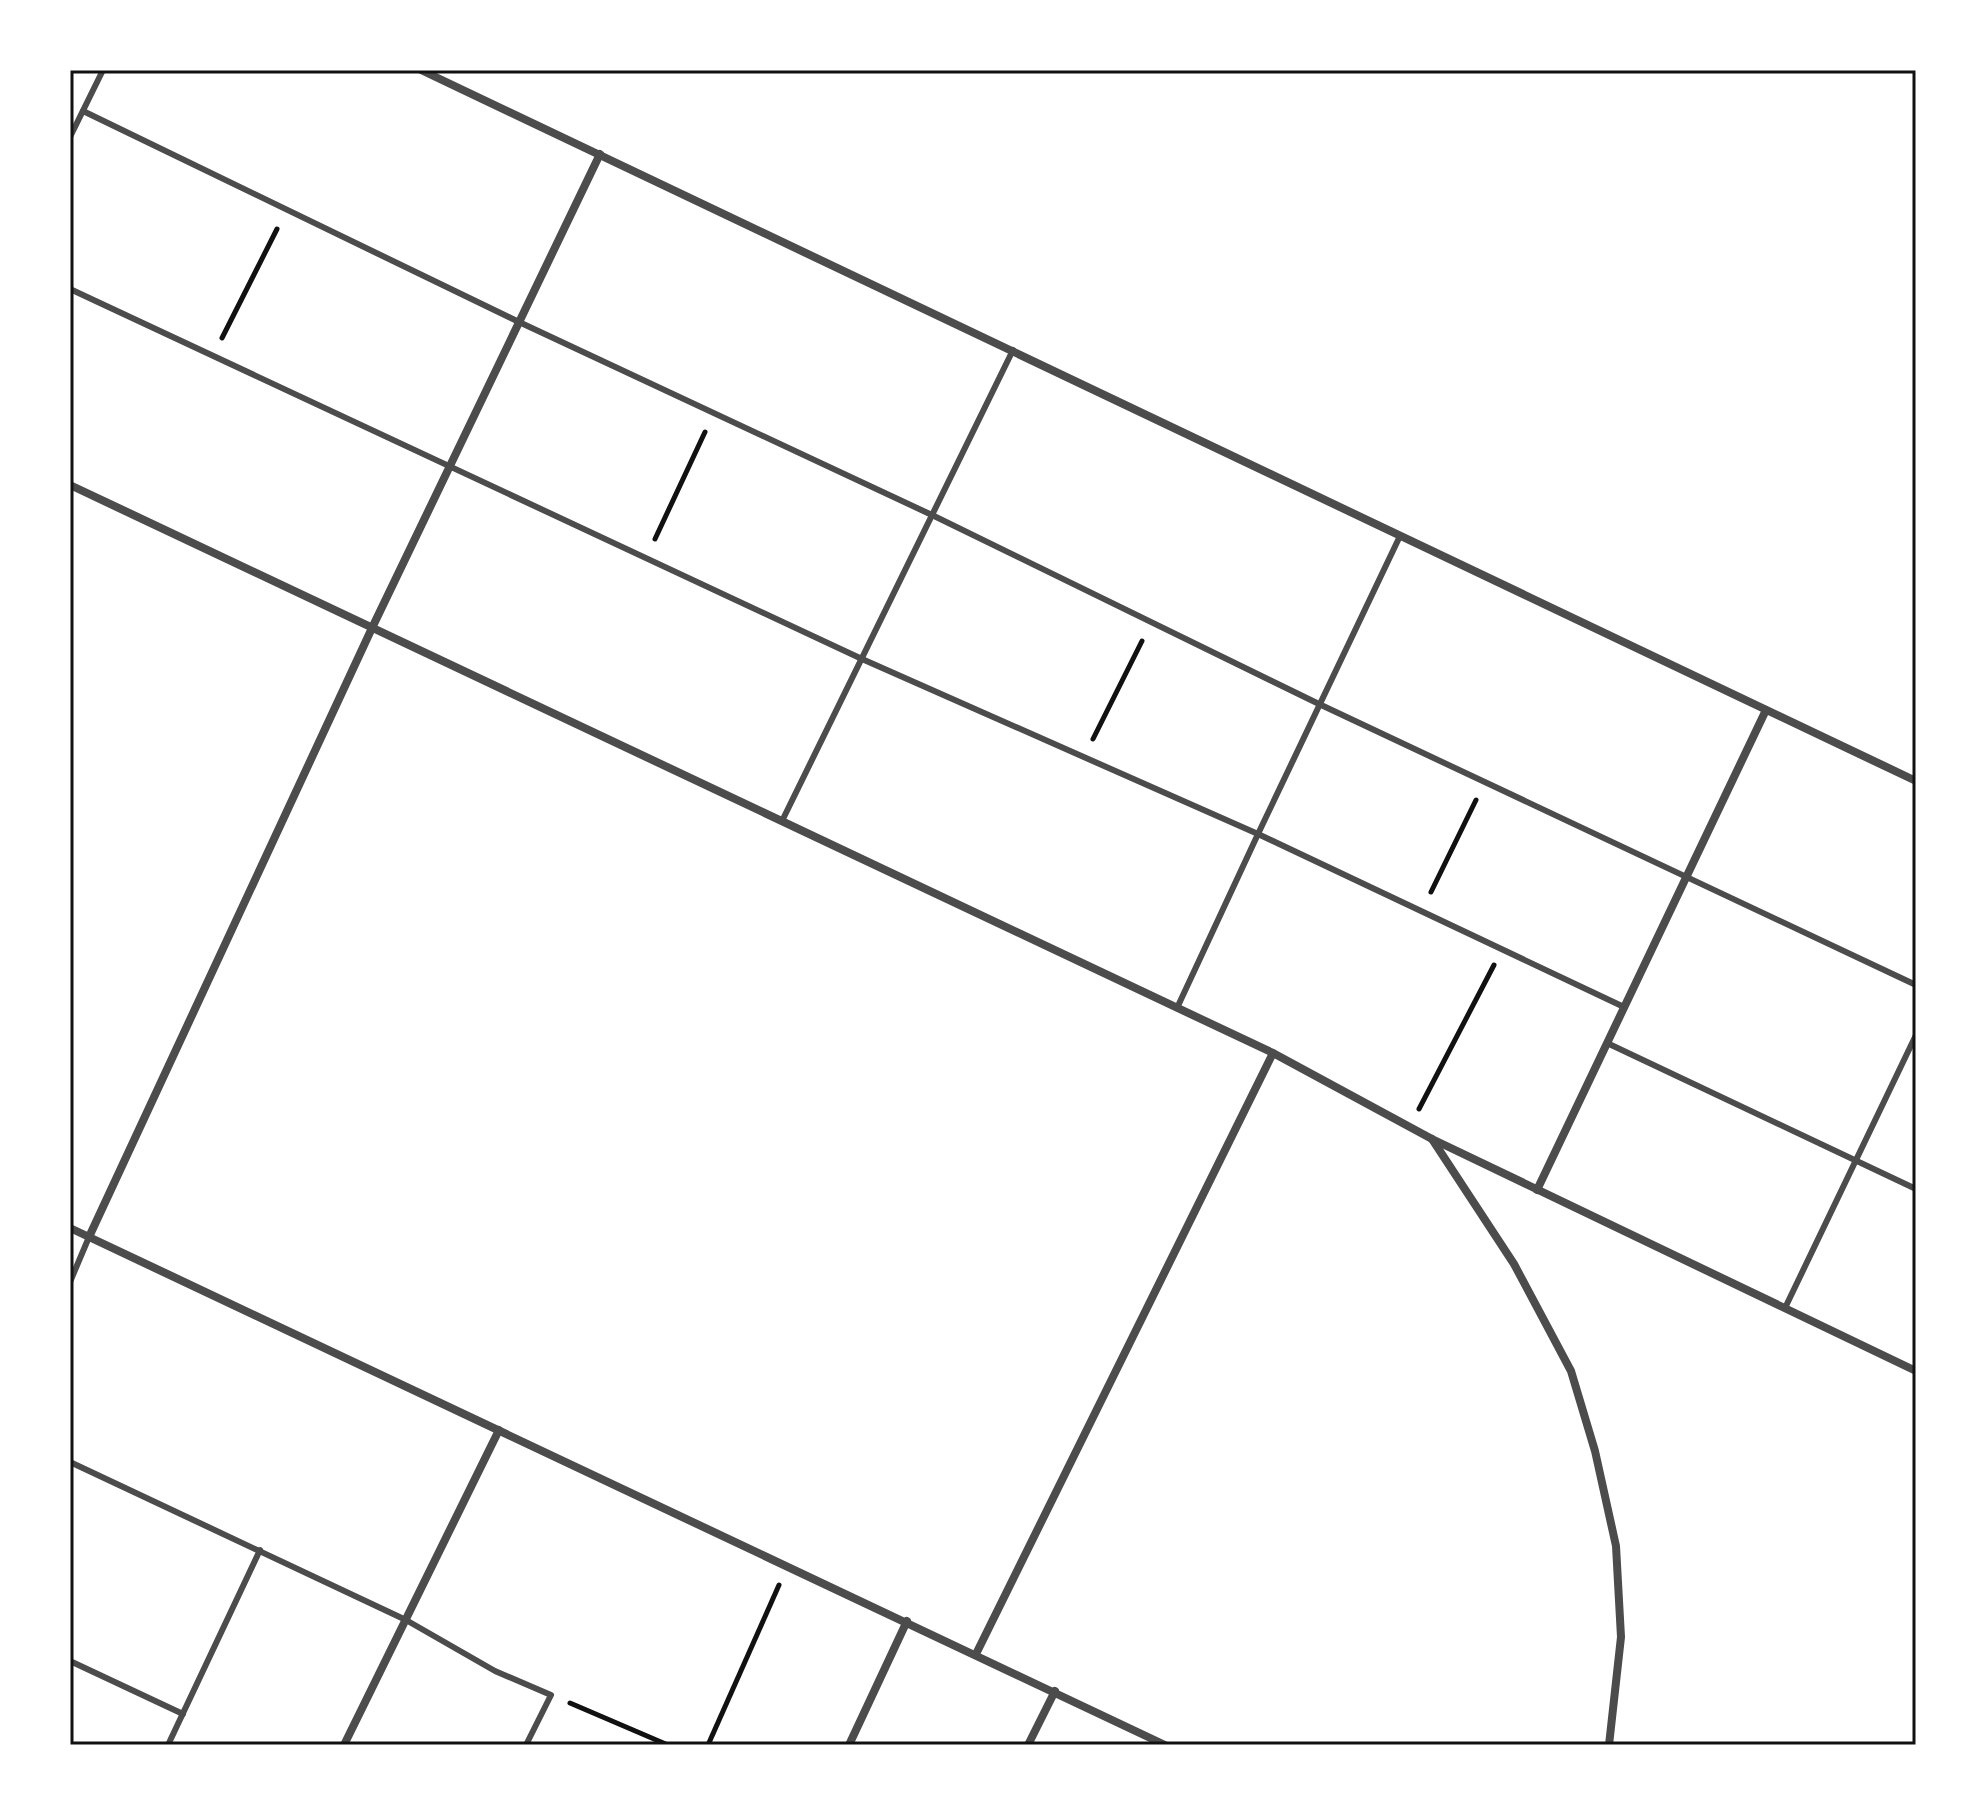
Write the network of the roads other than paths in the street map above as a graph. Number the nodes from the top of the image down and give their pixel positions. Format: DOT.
graph roads {
  1 [pos="103,70"];
  2 [pos="421,70"];
  3 [pos="83,111"];
  4 [pos="70,137"];
  5 [pos="600,154"];
  6 [pos="70,289"];
  7 [pos="519,322"];
  8 [pos="1013,350"];
  9 [pos="450,466"];
  10 [pos="70,485"];
  11 [pos="932,515"];
  12 [pos="1400,536"];
  13 [pos="372,628"];
  14 [pos="862,659"];
  15 [pos="1319,704"];
  16 [pos="1766,710"];
  17 [pos="1916,781"];
  18 [pos="782,821"];
  19 [pos="1258,834"];
  20 [pos="1687,876"];
  21 [pos="1916,985"];
  22 [pos="1624,1007"];
  23 [pos="1177,1008"];
  24 [pos="1916,1035"];
  25 [pos="1607,1043"];
  26 [pos="1273,1053"];
  27 [pos="1432,1139"];
  28 [pos="1855,1160"];
  29 [pos="1916,1189"];
  30 [pos="1537,1190"];
  31 [pos="70,1228"];
  32 [pos="89,1237"];
  33 [pos="70,1282"];
  34 [pos="1785,1308"];
  35 [pos="1916,1371"];
  36 [pos="499,1430"];
  37 [pos="70,1462"];
  38 [pos="260,1550"];
  39 [pos="406,1620"];
  40 [pos="907,1621"];
  41 [pos="976,1654"];
  42 [pos="70,1661"];
  43 [pos="1055,1691"];
  44 [pos="183,1714"];
  45 [pos="168,1745"];
  46 [pos="344,1745"];
  47 [pos="526,1745"];
  48 [pos="849,1745"];
  49 [pos="1028,1745"];
  50 [pos="1165,1745"];
  51 [pos="1609,1745"];
  1 -- 3 [label="lane"];
  2 -- 5 [label="street"];
  3 -- 4 [label="lane"];
  3 -- 7 [label="lane"];
  5 -- 7 [label="street"];
  5 -- 8 [label="street"];
  6 -- 9 [label="lane"];
  7 -- 9 [label="street"];
  7 -- 11 [label="lane"];
  8 -- 11 [label="lane"];
  8 -- 12 [label="street"];
  9 -- 13 [label="street"];
  9 -- 14 [label="lane"];
  10 -- 13 [label="street"];
  11 -- 14 [label="lane"];
  11 -- 15 [label="lane"];
  12 -- 15 [label="lane"];
  12 -- 16 [label="street"];
  13 -- 18 [label="street"];
  13 -- 32 [label="street"];
  14 -- 18 [label="lane"];
  14 -- 19 [label="lane"];
  15 -- 19 [label="lane"];
  15 -- 20 [label="lane"];
  16 -- 17 [label="street"];
  16 -- 20 [label="street"];
  18 -- 23 [label="street"];
  19 -- 22 [label="lane"];
  19 -- 23 [label="lane"];
  20 -- 21 [label="lane"];
  20 -- 22 [label="street"];
  22 -- 25 [label="street"];
  23 -- 26 [label="street"];
  24 -- 28 [label="lane"];
  25 -- 28 [label="lane"];
  25 -- 30 [label="street"];
  26 -- 27 [label="street"];
  26 -- 41 [label="street"];
  27 -- 30 [label="street"];
  27 -- 51 [label="street"];
  28 -- 29 [label="lane"];
  28 -- 34 [label="lane"];
  30 -- 34 [label="street"];
  31 -- 32 [label="street"];
  32 -- 33 [label="lane"];
  32 -- 36 [label="street"];
  34 -- 35 [label="street"];
  36 -- 39 [label="street"];
  36 -- 40 [label="street"];
  37 -- 38 [label="lane"];
  38 -- 39 [label="lane"];
  38 -- 44 [label="lane"];
  39 -- 46 [label="street"];
  39 -- 47 [label="lane"];
  40 -- 41 [label="street"];
  40 -- 48 [label="street"];
  41 -- 43 [label="street"];
  42 -- 44 [label="lane"];
  43 -- 49 [label="street"];
  43 -- 50 [label="street"];
  44 -- 45 [label="lane"];
}
